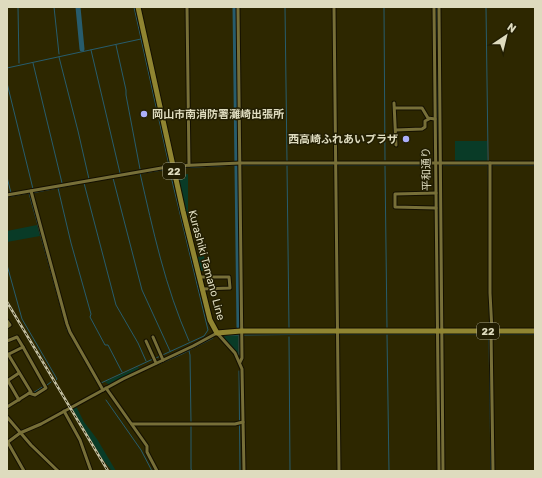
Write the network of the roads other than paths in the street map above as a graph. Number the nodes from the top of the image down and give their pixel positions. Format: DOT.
graph roads {
  1 [pos="138,7"];
  2 [pos="187,7"];
  3 [pos="238,7"];
  4 [pos="334,7"];
  5 [pos="434,7"];
  6 [pos="439,7"];
  7 [pos="394,104"];
  8 [pos="395,108"];
  9 [pos="430,119"];
  10 [pos="435,119"];
  11 [pos="396,130"];
  12 [pos="396,145"];
  13 [pos="439,163"];
  14 [pos="489,163"];
  15 [pos="535,163"];
  16 [pos="238,164"];
  17 [pos="336,164"];
  18 [pos="189,165"];
  19 [pos="170,166"];
  20 [pos="31,192"];
  21 [pos="436,193"];
  22 [pos="7,195"];
  23 [pos="436,208"];
  24 [pos="199,277"];
  25 [pos="202,289"];
  26 [pos="7,321"];
  27 [pos="7,327"];
  28 [pos="439,331"];
  29 [pos="535,331"];
  30 [pos="217,333"];
  31 [pos="337,333"];
  32 [pos="491,333"];
  33 [pos="241,334"];
  34 [pos="153,337"];
  35 [pos="7,341"];
  36 [pos="146,341"];
  37 [pos="156,343"];
  38 [pos="149,346"];
  39 [pos="23,347"];
  40 [pos="7,354"];
  41 [pos="163,360"];
  42 [pos="240,362"];
  43 [pos="156,363"];
  44 [pos="19,373"];
  45 [pos="7,381"];
  46 [pos="106,388"];
  47 [pos="103,390"];
  48 [pos="31,394"];
  49 [pos="19,400"];
  50 [pos="7,406"];
  51 [pos="64,411"];
  52 [pos="7,417"];
  53 [pos="241,422"];
  54 [pos="132,424"];
  55 [pos="20,433"];
  56 [pos="8,443"];
  57 [pos="24,471"];
  58 [pos="58,471"];
  59 [pos="91,471"];
  60 [pos="158,471"];
  61 [pos="244,471"];
  62 [pos="339,471"];
  63 [pos="439,471"];
  64 [pos="443,471"];
  65 [pos="493,471"];
  1 -- 19 [label="main road, Kurashiki Tamano Line / 22"];
  2 -- 18 [label="street"];
  3 -- 16 [label="street"];
  4 -- 17 [label="street"];
  5 -- 10 [label="street, 平和通り"];
  6 -- 13 [label="street"];
  7 -- 8 [label="street"];
  8 -- 9 [label="street"];
  8 -- 11 [label="street"];
  9 -- 10 [label="street"];
  9 -- 11 [label="street"];
  10 -- 13 [label="street, 平和通り"];
  11 -- 12 [label="street"];
  13 -- 14 [label="street"];
  13 -- 17 [label="street"];
  13 -- 21 [label="street, 平和通り"];
  13 -- 28 [label="street"];
  14 -- 15 [label="street"];
  14 -- 32 [label="street"];
  16 -- 17 [label="street"];
  16 -- 18 [label="street"];
  16 -- 33 [label="street"];
  17 -- 31 [label="street"];
  18 -- 19 [label="street"];
  19 -- 20 [label="street"];
  19 -- 24 [label="main road, Kurashiki Tamano Line / 22"];
  20 -- 22 [label="street"];
  20 -- 47 [label="street"];
  21 -- 23 [label="street, 平和通り"];
  21 -- 23 [label="street"];
  23 -- 28 [label="street, 平和通り"];
  24 -- 25 [label="main road, Kurashiki Tamano Line / 22"];
  24 -- 25 [label="street"];
  25 -- 30 [label="main road, Kurashiki Tamano Line / 22"];
  26 -- 27 [label="street"];
  28 -- 31 [label="main road, Kurashiki Tamano Line / 22"];
  28 -- 32 [label="main road, Kurashiki Tamano Line / 22"];
  28 -- 63 [label="street"];
  28 -- 64 [label="street"];
  29 -- 32 [label="main road, Kurashiki Tamano Line / 22"];
  30 -- 33 [label="main road, Kurashiki Tamano Line / 22"];
  30 -- 41 [label="street"];
  30 -- 42 [label="street"];
  31 -- 33 [label="main road, Kurashiki Tamano Line / 22"];
  31 -- 62 [label="street"];
  32 -- 65 [label="street"];
  33 -- 42 [label="street"];
  34 -- 37 [label="street"];
  35 -- 39 [label="street"];
  36 -- 38 [label="street"];
  37 -- 38 [label="street"];
  37 -- 41 [label="street"];
  38 -- 43 [label="street"];
  39 -- 40 [label="street"];
  39 -- 48 [label="street"];
  40 -- 44 [label="street"];
  41 -- 43 [label="street"];
  42 -- 53 [label="street"];
  43 -- 46 [label="street"];
  44 -- 45 [label="street"];
  44 -- 48 [label="street"];
  45 -- 49 [label="street"];
  46 -- 47 [label="street"];
  46 -- 54 [label="street"];
  47 -- 51 [label="street"];
  48 -- 49 [label="street"];
  49 -- 50 [label="street"];
  51 -- 55 [label="street"];
  51 -- 59 [label="street"];
  52 -- 55 [label="street"];
  53 -- 54 [label="street"];
  53 -- 61 [label="street"];
  54 -- 60 [label="street"];
  55 -- 56 [label="street"];
  55 -- 58 [label="street"];
  56 -- 57 [label="street"];
}
